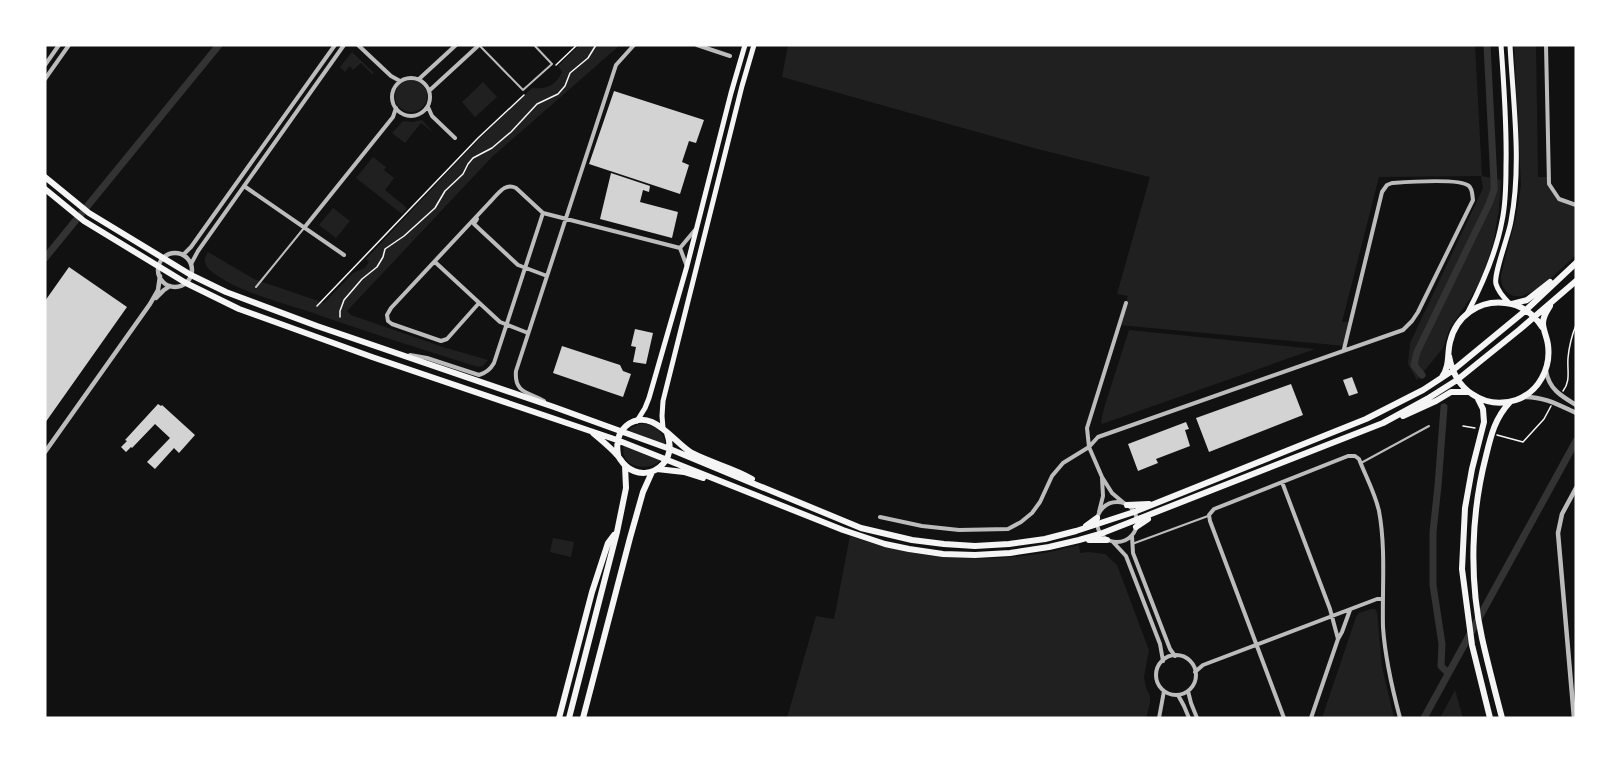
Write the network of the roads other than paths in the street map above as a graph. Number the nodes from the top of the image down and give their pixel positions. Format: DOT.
graph roads {
  1 [pos="59,45"];
  2 [pos="69,45"];
  3 [pos="335,45"];
  4 [pos="344,45"];
  5 [pos="358,45"];
  6 [pos="456,45"];
  7 [pos="479,45"];
  8 [pos="534,45"];
  9 [pos="634,45"];
  10 [pos="697,45"];
  11 [pos="745,45"];
  12 [pos="754,45"];
  13 [pos="1501,45"];
  14 [pos="1510,45"];
  15 [pos="1546,45"];
  16 [pos="730,56"];
  17 [pos="45,65"];
  18 [pos="391,76"];
  19 [pos="45,79"];
  20 [pos="419,79"];
  21 [pos="400,81"];
  22 [pos="395,85"];
  23 [pos="430,90"];
  24 [pos="396,108"];
  25 [pos="426,109"];
  26 [pos="400,113"];
  27 [pos="393,117"];
  28 [pos="454,138"];
  29 [pos="45,177"];
  30 [pos="244,186"];
  31 [pos="45,189"];
  32 [pos="1576,205"];
  33 [pos="480,213"];
  34 [pos="543,213"];
  35 [pos="566,219"];
  36 [pos="304,228"];
  37 [pos="697,228"];
  38 [pos="680,248"];
  39 [pos="183,255"];
  40 [pos="344,255"];
  41 [pos="163,259"];
  42 [pos="435,262"];
  43 [pos="191,264"];
  44 [pos="1574,265"];
  45 [pos="687,266"];
  46 [pos="159,267"];
  47 [pos="525,267"];
  48 [pos="191,275"];
  49 [pos="160,276"];
  50 [pos="547,276"];
  51 [pos="1576,281"];
  52 [pos="186,283"];
  53 [pos="171,286"];
  54 [pos="256,287"];
  55 [pos="1553,301"];
  56 [pos="479,303"];
  57 [pos="1126,303"];
  58 [pos="150,304"];
  59 [pos="1511,304"];
  60 [pos="1526,310"];
  61 [pos="1468,312"];
  62 [pos="1534,317"];
  63 [pos="507,325"];
  64 [pos="1544,331"];
  65 [pos="528,333"];
  66 [pos="1344,349"];
  67 [pos="397,353"];
  68 [pos="1449,356"];
  69 [pos="1452,371"];
  70 [pos="1546,371"];
  71 [pos="1442,378"];
  72 [pos="1457,380"];
  73 [pos="1468,392"];
  74 [pos="1477,397"];
  75 [pos="1523,397"];
  76 [pos="1510,402"];
  77 [pos="1576,405"];
  78 [pos="554,406"];
  79 [pos="1576,413"];
  80 [pos="637,420"];
  81 [pos="1383,423"];
  82 [pos="1429,426"];
  83 [pos="590,431"];
  84 [pos="621,431"];
  85 [pos="665,431"];
  86 [pos="617,440"];
  87 [pos="1089,447"];
  88 [pos="670,449"];
  89 [pos="45,452"];
  90 [pos="618,455"];
  91 [pos="667,459"];
  92 [pos="1361,463"];
  93 [pos="625,465"];
  94 [pos="654,471"];
  95 [pos="1102,477"];
  96 [pos="1282,482"];
  97 [pos="1576,488"];
  98 [pos="769,490"];
  99 [pos="764,498"];
  100 [pos="1156,503"];
  101 [pos="1126,505"];
  102 [pos="1134,512"];
  103 [pos="1210,514"];
  104 [pos="880,517"];
  105 [pos="1098,519"];
  106 [pos="1137,524"];
  107 [pos="617,532"];
  108 [pos="1100,534"];
  109 [pos="1132,536"];
  110 [pos="1079,540"];
  111 [pos="1110,541"];
  112 [pos="1132,544"];
  113 [pos="1383,599"];
  114 [pos="1350,609"];
  115 [pos="1331,616"];
  116 [pos="1338,639"];
  117 [pos="1257,645"];
  118 [pos="1175,656"];
  119 [pos="1162,661"];
  120 [pos="1192,664"];
  121 [pos="1203,665"];
  122 [pos="1195,672"];
  123 [pos="1164,691"];
  124 [pos="1188,691"];
  125 [pos="1169,694"];
  126 [pos="1178,695"];
  127 [pos="1163,702"];
  128 [pos="559,718"];
  129 [pos="569,718"];
  130 [pos="583,718"];
  131 [pos="1159,718"];
  132 [pos="1189,718"];
  133 [pos="1197,718"];
  134 [pos="1284,718"];
  135 [pos="1311,718"];
  136 [pos="1400,718"];
  137 [pos="1490,718"];
  138 [pos="1502,718"];
  139 [pos="1574,718"];
  1 -- 17 [label="street"];
  2 -- 19 [label="street"];
  3 -- 39 [label="street"];
  4 -- 30 [label="street"];
  5 -- 18 [label="street"];
  6 -- 20 [label="street"];
  7 -- 8 [label="street"];
  7 -- 23 [label="street"];
  9 -- 35 [label="street"];
  10 -- 16 [label="street"];
  11 -- 37 [label="main road"];
  12 -- 85 [label="main road"];
  13 -- 61 [label="main road"];
  14 -- 59 [label="main road"];
  15 -- 32 [label="street"];
  18 -- 21 [label="street"];
  18 -- 22 [label="street"];
  20 -- 21 [label="street"];
  20 -- 23 [label="street"];
  21 -- 22 [label="street"];
  22 -- 24 [label="street"];
  23 -- 25 [label="street"];
  24 -- 26 [label="street"];
  24 -- 27 [label="street"];
  25 -- 26 [label="street"];
  25 -- 28 [label="street"];
  26 -- 27 [label="street"];
  27 -- 36 [label="street"];
  29 -- 41 [label="highway"];
  30 -- 36 [label="street"];
  30 -- 43 [label="street"];
  31 -- 46 [label="highway"];
  33 -- 34 [label="street"];
  33 -- 42 [label="street"];
  33 -- 47 [label="street"];
  34 -- 35 [label="street"];
  34 -- 47 [label="street"];
  35 -- 38 [label="street"];
  35 -- 50 [label="street"];
  36 -- 40 [label="street"];
  36 -- 54 [label="street"];
  37 -- 38 [label="street"];
  37 -- 45 [label="main road"];
  38 -- 45 [label="street"];
  39 -- 41 [label="street"];
  39 -- 43 [label="street"];
  41 -- 46 [label="street"];
  41 -- 48 [label="highway"];
  42 -- 56 [label="street"];
  42 -- 56 [label="street"];
  43 -- 48 [label="street"];
  44 -- 59 [label="highway"];
  44 -- 60 [label="highway"];
  45 -- 80 [label="main road"];
  46 -- 49 [label="street"];
  46 -- 52 [label="highway"];
  47 -- 50 [label="street"];
  47 -- 63 [label="street"];
  48 -- 52 [label="street"];
  48 -- 67 [label="highway"];
  49 -- 53 [label="street"];
  49 -- 58 [label="street"];
  50 -- 65 [label="street"];
  51 -- 55 [label="highway"];
  52 -- 53 [label="street"];
  52 -- 83 [label="highway"];
  53 -- 58 [label="street"];
  55 -- 62 [label="highway"];
  55 -- 64 [label="highway"];
  56 -- 63 [label="street"];
  57 -- 87 [label="street"];
  58 -- 89 [label="street"];
  59 -- 60 [label="highway"];
  59 -- 61 [label="highway"];
  60 -- 62 [label="highway"];
  60 -- 69 [label="highway"];
  61 -- 68 [label="highway"];
  62 -- 64 [label="highway"];
  62 -- 72 [label="highway"];
  63 -- 65 [label="street"];
  63 -- 67 [label="street"];
  64 -- 70 [label="highway"];
  65 -- 78 [label="street"];
  66 -- 66 [label="street"];
  66 -- 87 [label="street"];
  67 -- 78 [label="highway"];
  68 -- 69 [label="highway"];
  68 -- 71 [label="highway"];
  69 -- 71 [label="highway"];
  69 -- 72 [label="highway"];
  70 -- 75 [label="highway"];
  70 -- 77 [label="street"];
  71 -- 100 [label="highway"];
  72 -- 73 [label="highway"];
  72 -- 81 [label="highway"];
  73 -- 74 [label="highway"];
  73 -- 81 [label="highway"];
  74 -- 76 [label="highway"];
  74 -- 137 [label="highway"];
  75 -- 76 [label="highway"];
  75 -- 79 [label="street"];
  76 -- 138 [label="highway"];
  78 -- 84 [label="highway"];
  80 -- 84 [label="highway"];
  80 -- 85 [label="highway"];
  81 -- 106 [label="highway"];
  82 -- 92 [label="street"];
  83 -- 86 [label="highway"];
  83 -- 90 [label="highway"];
  84 -- 86 [label="highway"];
  84 -- 88 [label="highway"];
  85 -- 88 [label="highway"];
  85 -- 98 [label="highway"];
  86 -- 90 [label="highway"];
  86 -- 91 [label="highway"];
  87 -- 95 [label="street"];
  87 -- 104 [label="street"];
  88 -- 91 [label="highway"];
  88 -- 98 [label="highway"];
  90 -- 93 [label="highway"];
  91 -- 94 [label="highway"];
  91 -- 99 [label="highway"];
  92 -- 96 [label="street"];
  92 -- 113 [label="street"];
  93 -- 94 [label="highway"];
  93 -- 107 [label="highway"];
  94 -- 99 [label="highway"];
  94 -- 130 [label="highway"];
  95 -- 101 [label="street"];
  95 -- 105 [label="street"];
  96 -- 103 [label="street"];
  96 -- 115 [label="street"];
  97 -- 139 [label="street"];
  98 -- 105 [label="highway"];
  99 -- 110 [label="highway"];
  100 -- 101 [label="highway"];
  100 -- 102 [label="highway"];
  101 -- 102 [label="street"];
  101 -- 105 [label="street"];
  102 -- 105 [label="highway"];
  102 -- 106 [label="street"];
  103 -- 112 [label="street"];
  103 -- 117 [label="street"];
  105 -- 108 [label="street"];
  106 -- 108 [label="highway"];
  106 -- 109 [label="street"];
  107 -- 128 [label="highway"];
  107 -- 129 [label="highway"];
  108 -- 110 [label="highway"];
  108 -- 111 [label="street"];
  109 -- 111 [label="street"];
  109 -- 112 [label="street"];
  110 -- 111 [label="highway"];
  111 -- 119 [label="street"];
  112 -- 118 [label="street"];
  113 -- 114 [label="street"];
  113 -- 136 [label="street"];
  114 -- 115 [label="street"];
  114 -- 116 [label="street"];
  115 -- 116 [label="street"];
  115 -- 117 [label="street"];
  116 -- 135 [label="street"];
  117 -- 121 [label="street"];
  117 -- 134 [label="street"];
  118 -- 119 [label="street"];
  118 -- 120 [label="street"];
  119 -- 123 [label="street"];
  120 -- 121 [label="street"];
  120 -- 122 [label="street"];
  121 -- 122 [label="street"];
  122 -- 124 [label="street"];
  123 -- 125 [label="street"];
  123 -- 127 [label="street"];
  124 -- 126 [label="street"];
  124 -- 133 [label="street"];
  125 -- 126 [label="street"];
  125 -- 127 [label="street"];
  126 -- 132 [label="street"];
  127 -- 131 [label="street"];
}
